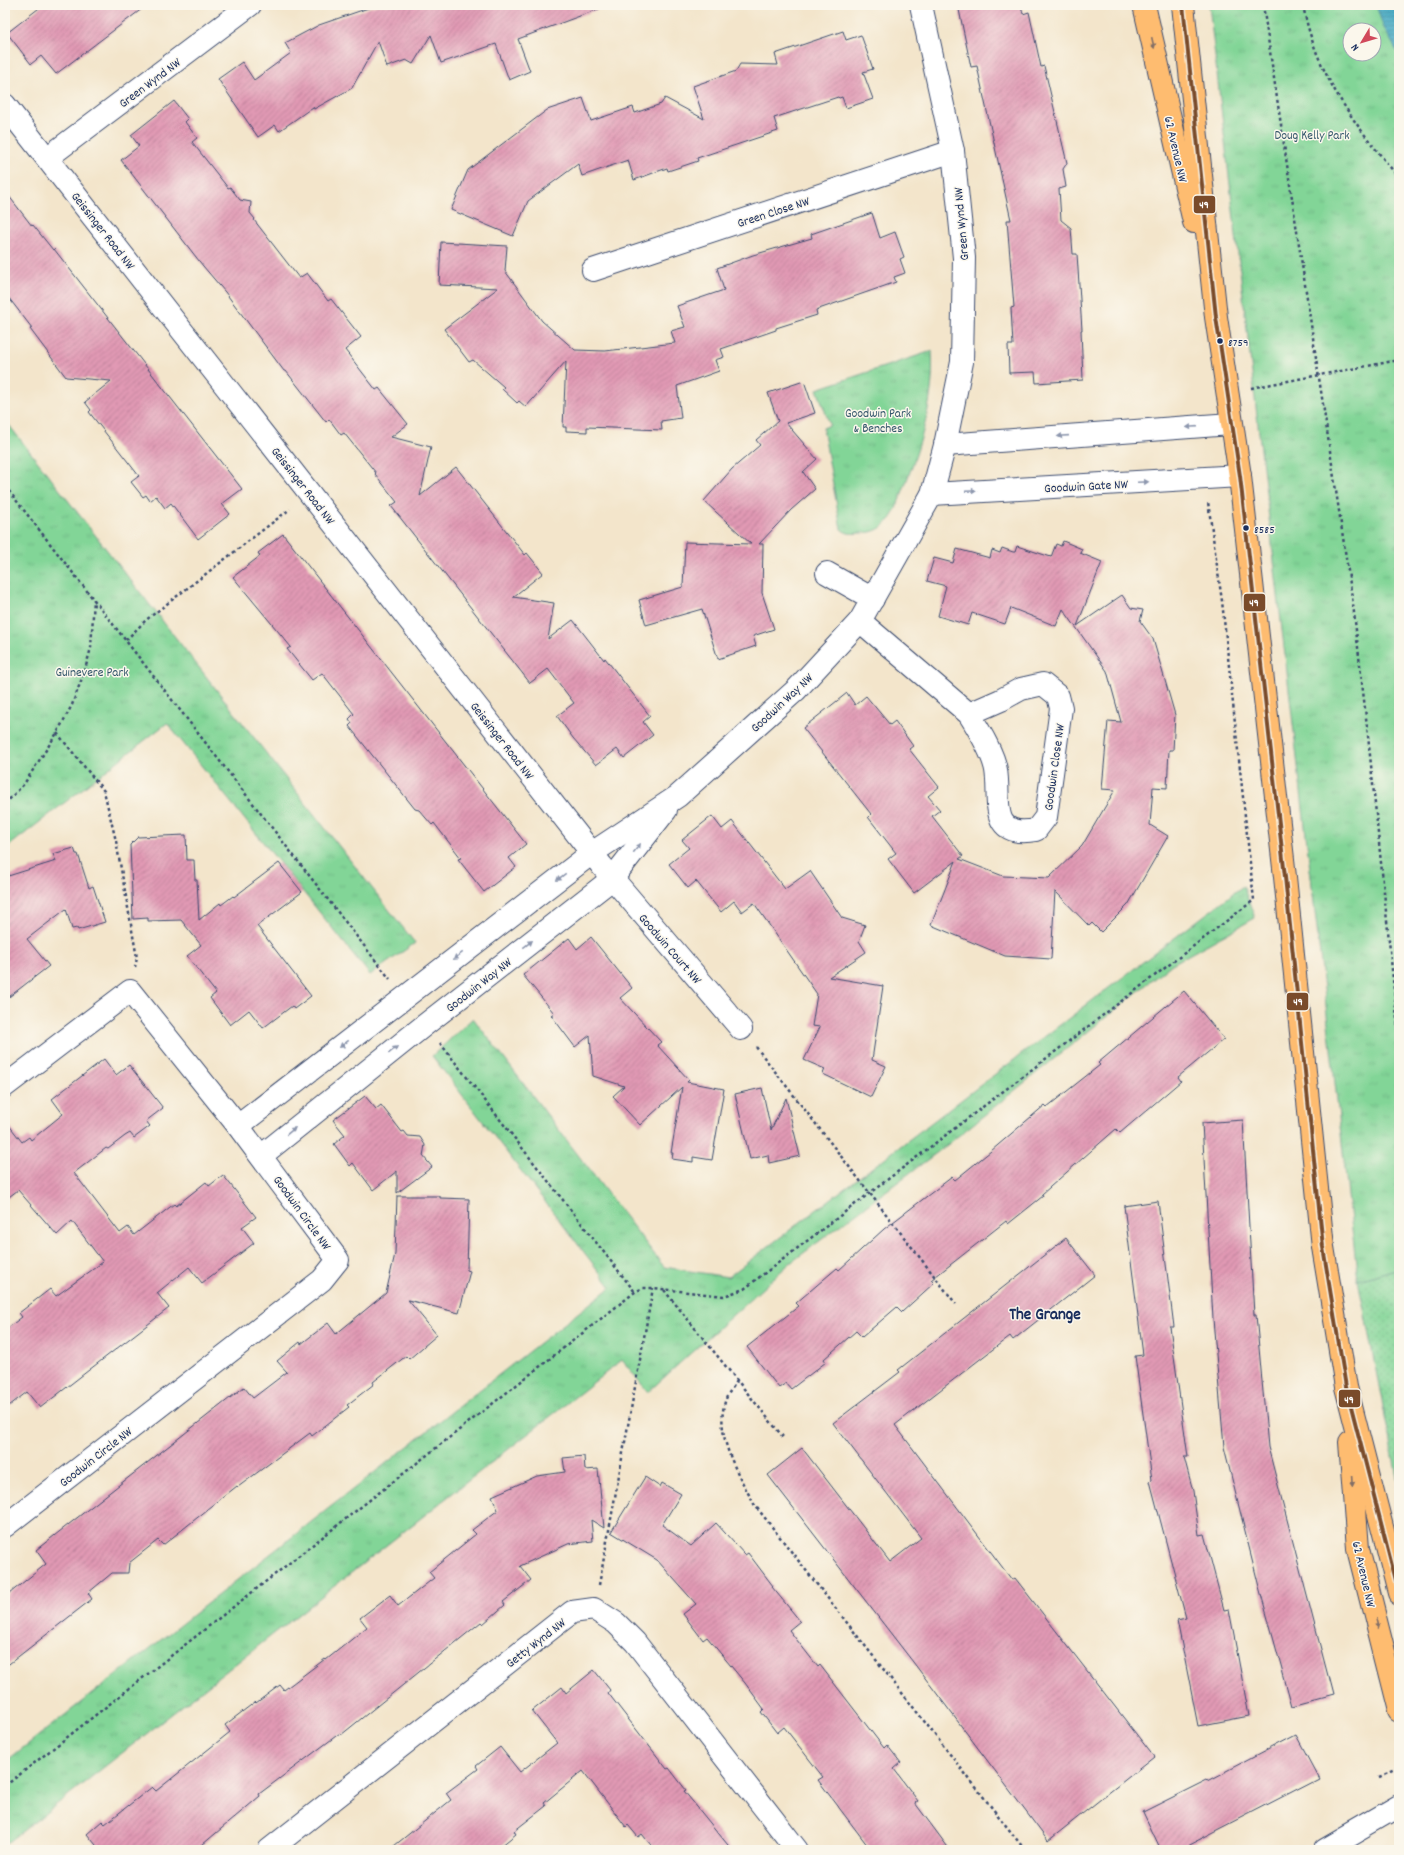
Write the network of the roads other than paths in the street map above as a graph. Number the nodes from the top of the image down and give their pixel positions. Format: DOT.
graph roads {
  1 [pos="250,5"];
  2 [pos="921,5"];
  3 [pos="1144,5"];
  4 [pos="1183,5"];
  5 [pos="5,105"];
  6 [pos="953,151"];
  7 [pos="47,158"];
  8 [pos="593,270"];
  9 [pos="1216,317"];
  10 [pos="1231,424"];
  11 [pos="945,444"];
  12 [pos="1240,476"];
  13 [pos="932,494"];
  14 [pos="827,573"];
  15 [pos="873,599"];
  16 [pos="860,621"];
  17 [pos="969,714"];
  18 [pos="678,796"];
  19 [pos="602,866"];
  20 [pos="742,1029"];
  21 [pos="5,1086"];
  22 [pos="238,1126"];
  23 [pos="261,1156"];
  24 [pos="1346,1387"];
  25 [pos="5,1526"];
  26 [pos="1399,1593"];
  27 [pos="1399,1710"];
  28 [pos="1399,1807"];
  29 [pos="268,1850"];
  30 [pos="797,1850"];
  31 [pos="1325,1850"];
  1 -- 7 [label="street, Green Wynd NW"];
  2 -- 6 [label="street, Green Wynd NW"];
  3 -- 9 [label="main road, 62 Avenue NW, one-way"];
  4 -- 9 [label="main road, 62 Avenue NW"];
  5 -- 7 [label="street, Geissinger Road NW"];
  6 -- 8 [label="street, Green Close NW"];
  6 -- 11 [label="street, Green Wynd NW"];
  7 -- 19 [label="street, Geissinger Road NW"];
  9 -- 10 [label="main road, 62 Avenue NW"];
  10 -- 11 [label="street, one-way"];
  10 -- 12 [label="main road, 62 Avenue NW"];
  11 -- 13 [label="street, Goodwin Way NW"];
  13 -- 12 [label="street, Goodwin Gate NW, one-way"];
  12 -- 24 [label="main road, 62 Avenue NW"];
  13 -- 15 [label="street, Goodwin Way NW"];
  14 -- 15 [label="street"];
  15 -- 16 [label="street, Goodwin Way NW"];
  16 -- 17 [label="street, Goodwin Close NW"];
  16 -- 18 [label="street, Goodwin Way NW"];
  17 -- 17 [label="street, Goodwin Close NW"];
  18 -- 19 [label="street, Goodwin Way NW"];
  19 -- 18 [label="street, Goodwin Way NW, one-way"];
  19 -- 20 [label="street, Goodwin Court NW"];
  19 -- 22 [label="street, Goodwin Way NW, one-way"];
  23 -- 19 [label="street, Goodwin Way NW, one-way"];
  21 -- 22 [label="street, Goodwin Circle NW"];
  22 -- 23 [label="street, Goodwin Circle NW"];
  23 -- 25 [label="street, Goodwin Circle NW"];
  24 -- 26 [label="main road, 62 Avenue NW"];
  24 -- 27 [label="main road, 62 Avenue NW, one-way"];
  28 -- 31 [label="street"];
  29 -- 30 [label="street, Getty Wynd NW"];
}
